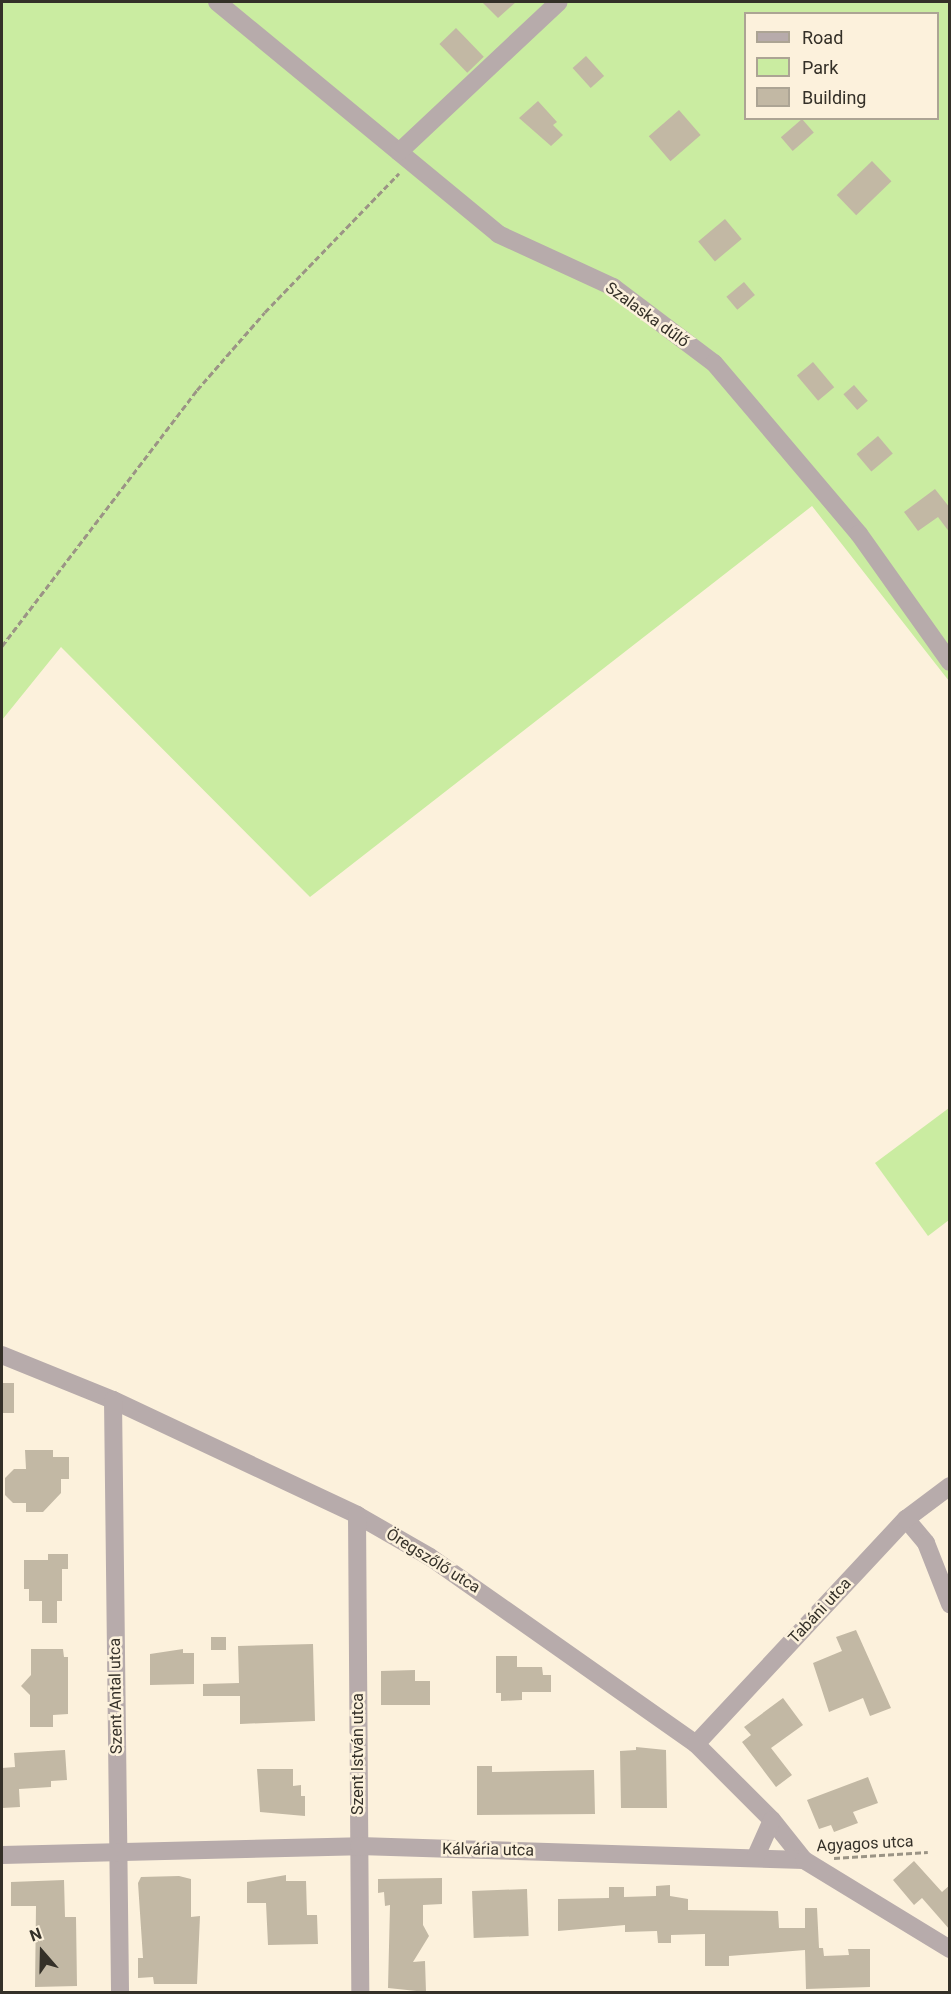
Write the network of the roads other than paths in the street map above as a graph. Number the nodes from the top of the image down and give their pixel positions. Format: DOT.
graph roads {
  1 [pos="217,2"];
  2 [pos="560,2"];
  3 [pos="405,157"];
  4 [pos="950,662"];
  5 [pos="2,1355"];
  6 [pos="112,1400"];
  7 [pos="950,1486"];
  8 [pos="357,1515"];
  9 [pos="906,1519"];
  10 [pos="950,1604"];
  11 [pos="696,1744"];
  12 [pos="772,1820"];
  13 [pos="359,1846"];
  14 [pos="118,1852"];
  15 [pos="2,1855"];
  16 [pos="756,1856"];
  17 [pos="804,1860"];
  18 [pos="950,1949"];
  19 [pos="120,1992"];
  20 [pos="360,1992"];
  1 -- 3 [label="street, Szalaska dűlő"];
  2 -- 3 [label="street"];
  3 -- 4 [label="street, Szalaska dűlő"];
  5 -- 6 [label="street, Öregszőlő utca"];
  6 -- 8 [label="street, Öregszőlő utca"];
  6 -- 14 [label="street, Szent Antal utca"];
  7 -- 9 [label="street, Tabáni utca"];
  8 -- 11 [label="street, Öregszőlő utca"];
  8 -- 13 [label="street, Szent István utca"];
  9 -- 10 [label="street"];
  9 -- 11 [label="street, Tabáni utca"];
  11 -- 12 [label="street, Öregszőlő utca"];
  12 -- 16 [label="street"];
  12 -- 17 [label="street, Öregszőlő utca"];
  13 -- 14 [label="street, Kálvária utca"];
  13 -- 16 [label="street, Kálvária utca"];
  13 -- 20 [label="street, Szent István utca"];
  14 -- 15 [label="street, Kálvária utca"];
  14 -- 19 [label="street, Szent Antal utca"];
  16 -- 17 [label="street, Kálvária utca"];
  17 -- 18 [label="street, Kálvária utca"];
}
